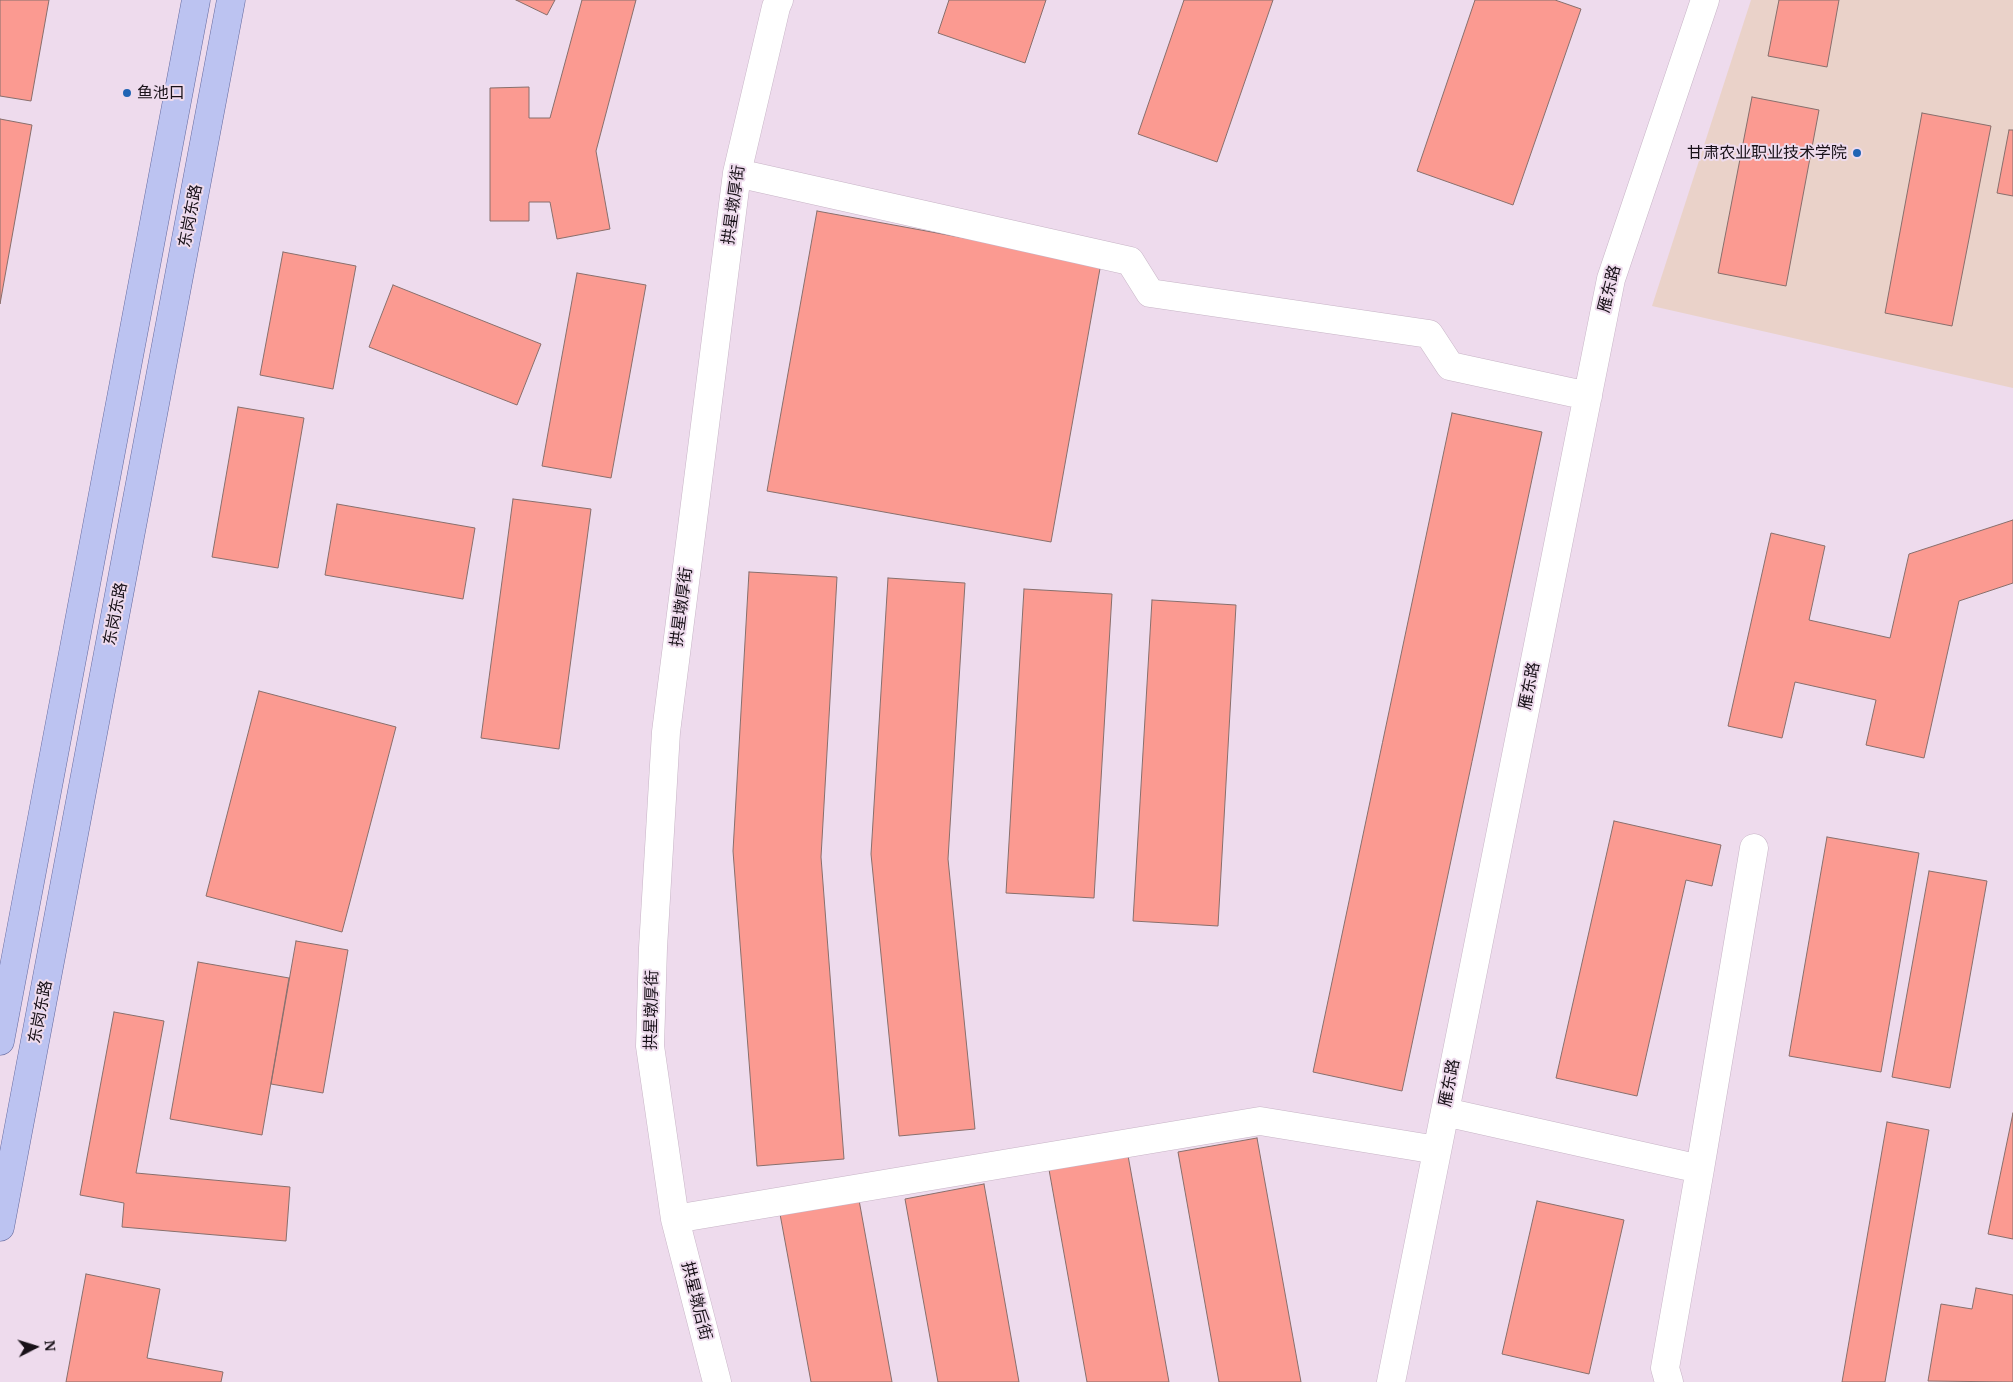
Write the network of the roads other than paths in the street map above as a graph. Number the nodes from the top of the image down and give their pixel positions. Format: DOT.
graph roads {
  1 [pos="196,0"];
  2 [pos="231,0"];
  3 [pos="779,0"];
  4 [pos="1705,0"];
  5 [pos="738,173"];
  6 [pos="1588,396"];
  7 [pos="1754,848"];
  8 [pos="0,1041"];
  9 [pos="1445,1112"];
  10 [pos="1437,1150"];
  11 [pos="1700,1169"];
  12 [pos="675,1219"];
  13 [pos="0,1227"];
  14 [pos="717,1382"];
  15 [pos="1391,1382"];
  16 [pos="1669,1382"];
  1 -- 8 [label="main road"];
  2 -- 13 [label="main road, 东岗东路"];
  3 -- 5 [label="street, 拱星墩厚街"];
  4 -- 6 [label="street, 雁东路"];
  5 -- 6 [label="street"];
  5 -- 12 [label="street, 拱星墩厚街"];
  6 -- 9 [label="street, 雁东路"];
  7 -- 11 [label="street"];
  9 -- 10 [label="street, 雁东路"];
  9 -- 11 [label="street"];
  10 -- 12 [label="street"];
  10 -- 15 [label="street, 雁东路"];
  11 -- 16 [label="street"];
  12 -- 14 [label="street, 拱星墩后街"];
}
